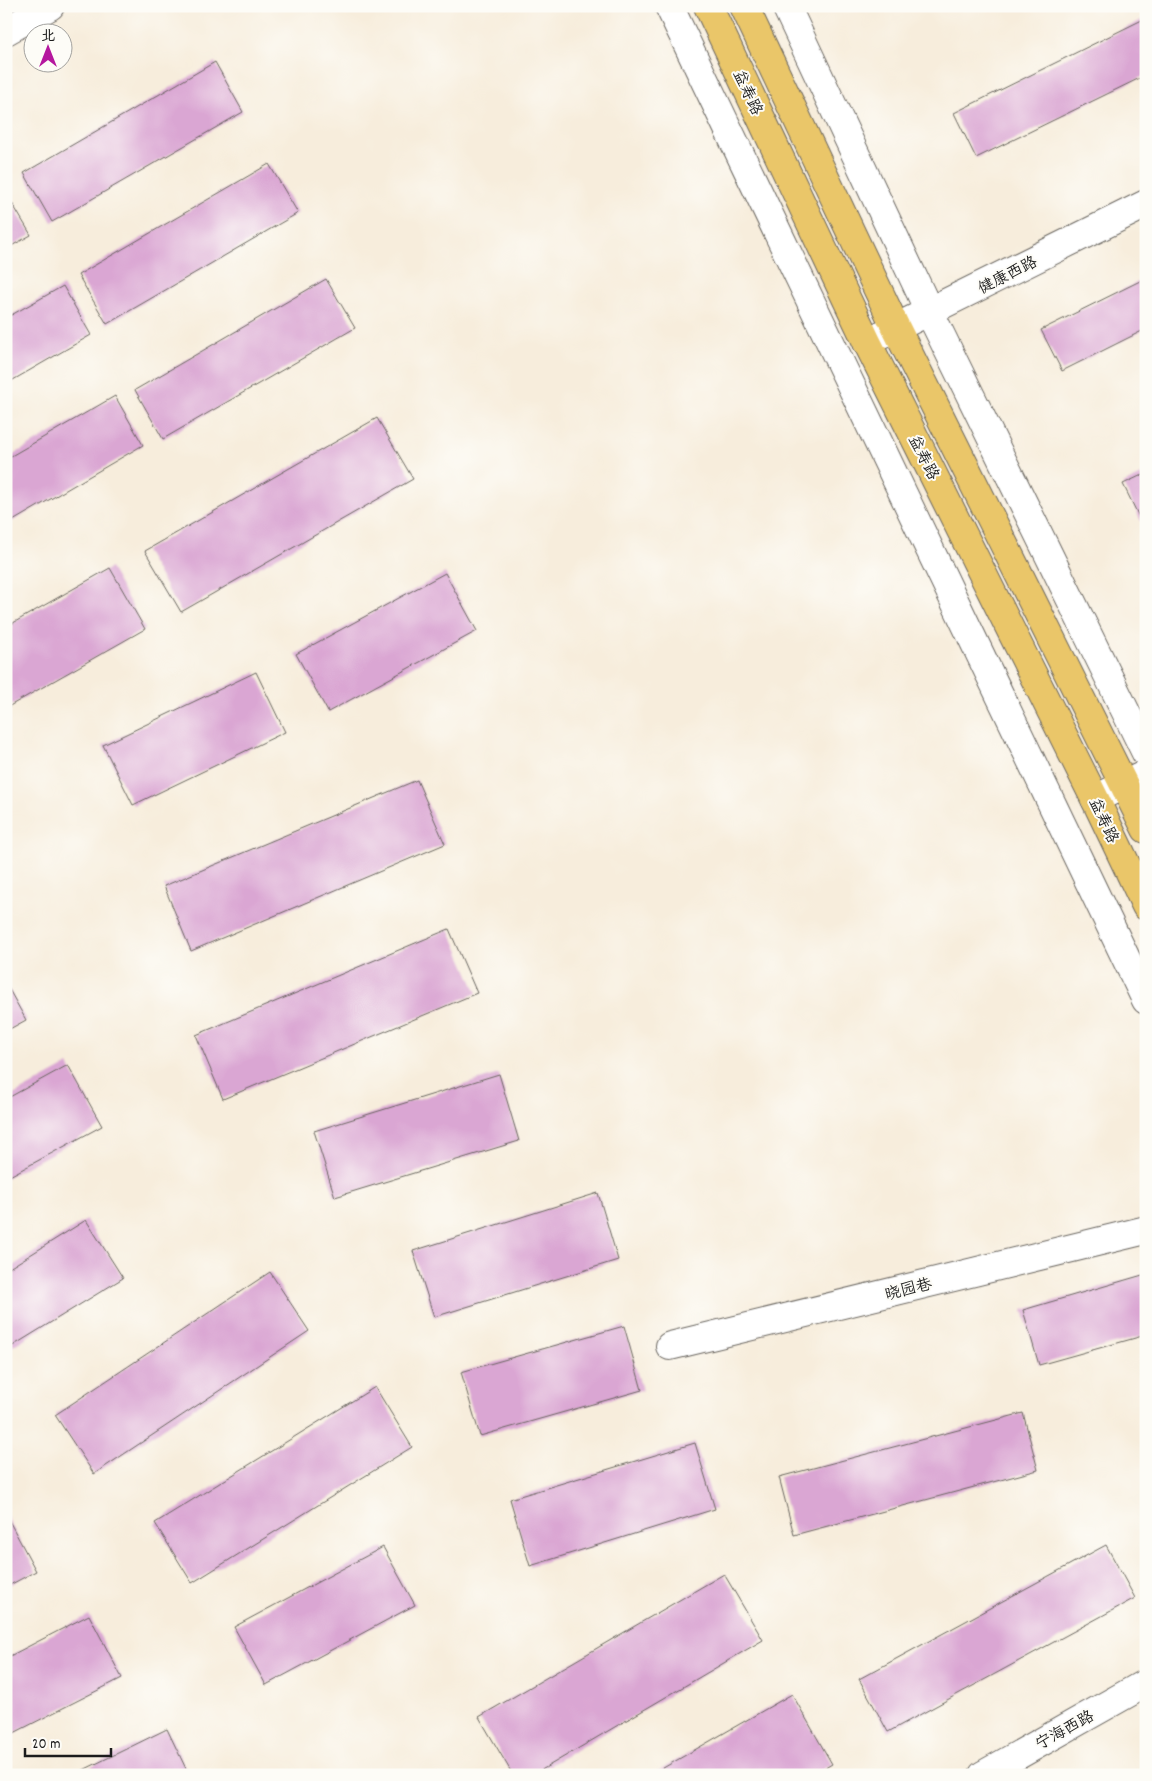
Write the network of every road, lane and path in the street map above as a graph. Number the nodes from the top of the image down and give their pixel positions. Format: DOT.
graph roads {
  1 [pos="50,6"];
  2 [pos="669,6"];
  3 [pos="708,6"];
  4 [pos="744,6"];
  5 [pos="786,6"];
  6 [pos="6,31"];
  7 [pos="1146,204"];
  8 [pos="930,313"];
  9 [pos="896,328"];
  10 [pos="867,342"];
  11 [pos="1146,753"];
  12 [pos="1135,779"];
  13 [pos="1096,799"];
  14 [pos="1146,829"];
  15 [pos="1146,906"];
  16 [pos="1146,1000"];
  17 [pos="1146,1230"];
  18 [pos="670,1346"];
  19 [pos="1146,1683"];
  20 [pos="983,1775"];
  1 -- 6 [label="street"];
  2 -- 16 [label="street"];
  3 -- 10 [label="main road, 益寿路"];
  4 -- 9 [label="main road, 益寿路"];
  5 -- 8 [label="street"];
  7 -- 8 [label="street, 健康西路"];
  8 -- 9 [label="street, 健康西路"];
  8 -- 11 [label="street"];
  9 -- 10 [label="street, 健康西路"];
  9 -- 12 [label="main road, 益寿路"];
  10 -- 13 [label="main road, 益寿路"];
  12 -- 13 [label="street"];
  12 -- 14 [label="main road, 益寿路"];
  13 -- 15 [label="main road, 益寿路"];
  17 -- 18 [label="street, 晓园巷"];
  19 -- 20 [label="street, 宁海西路"];
}
